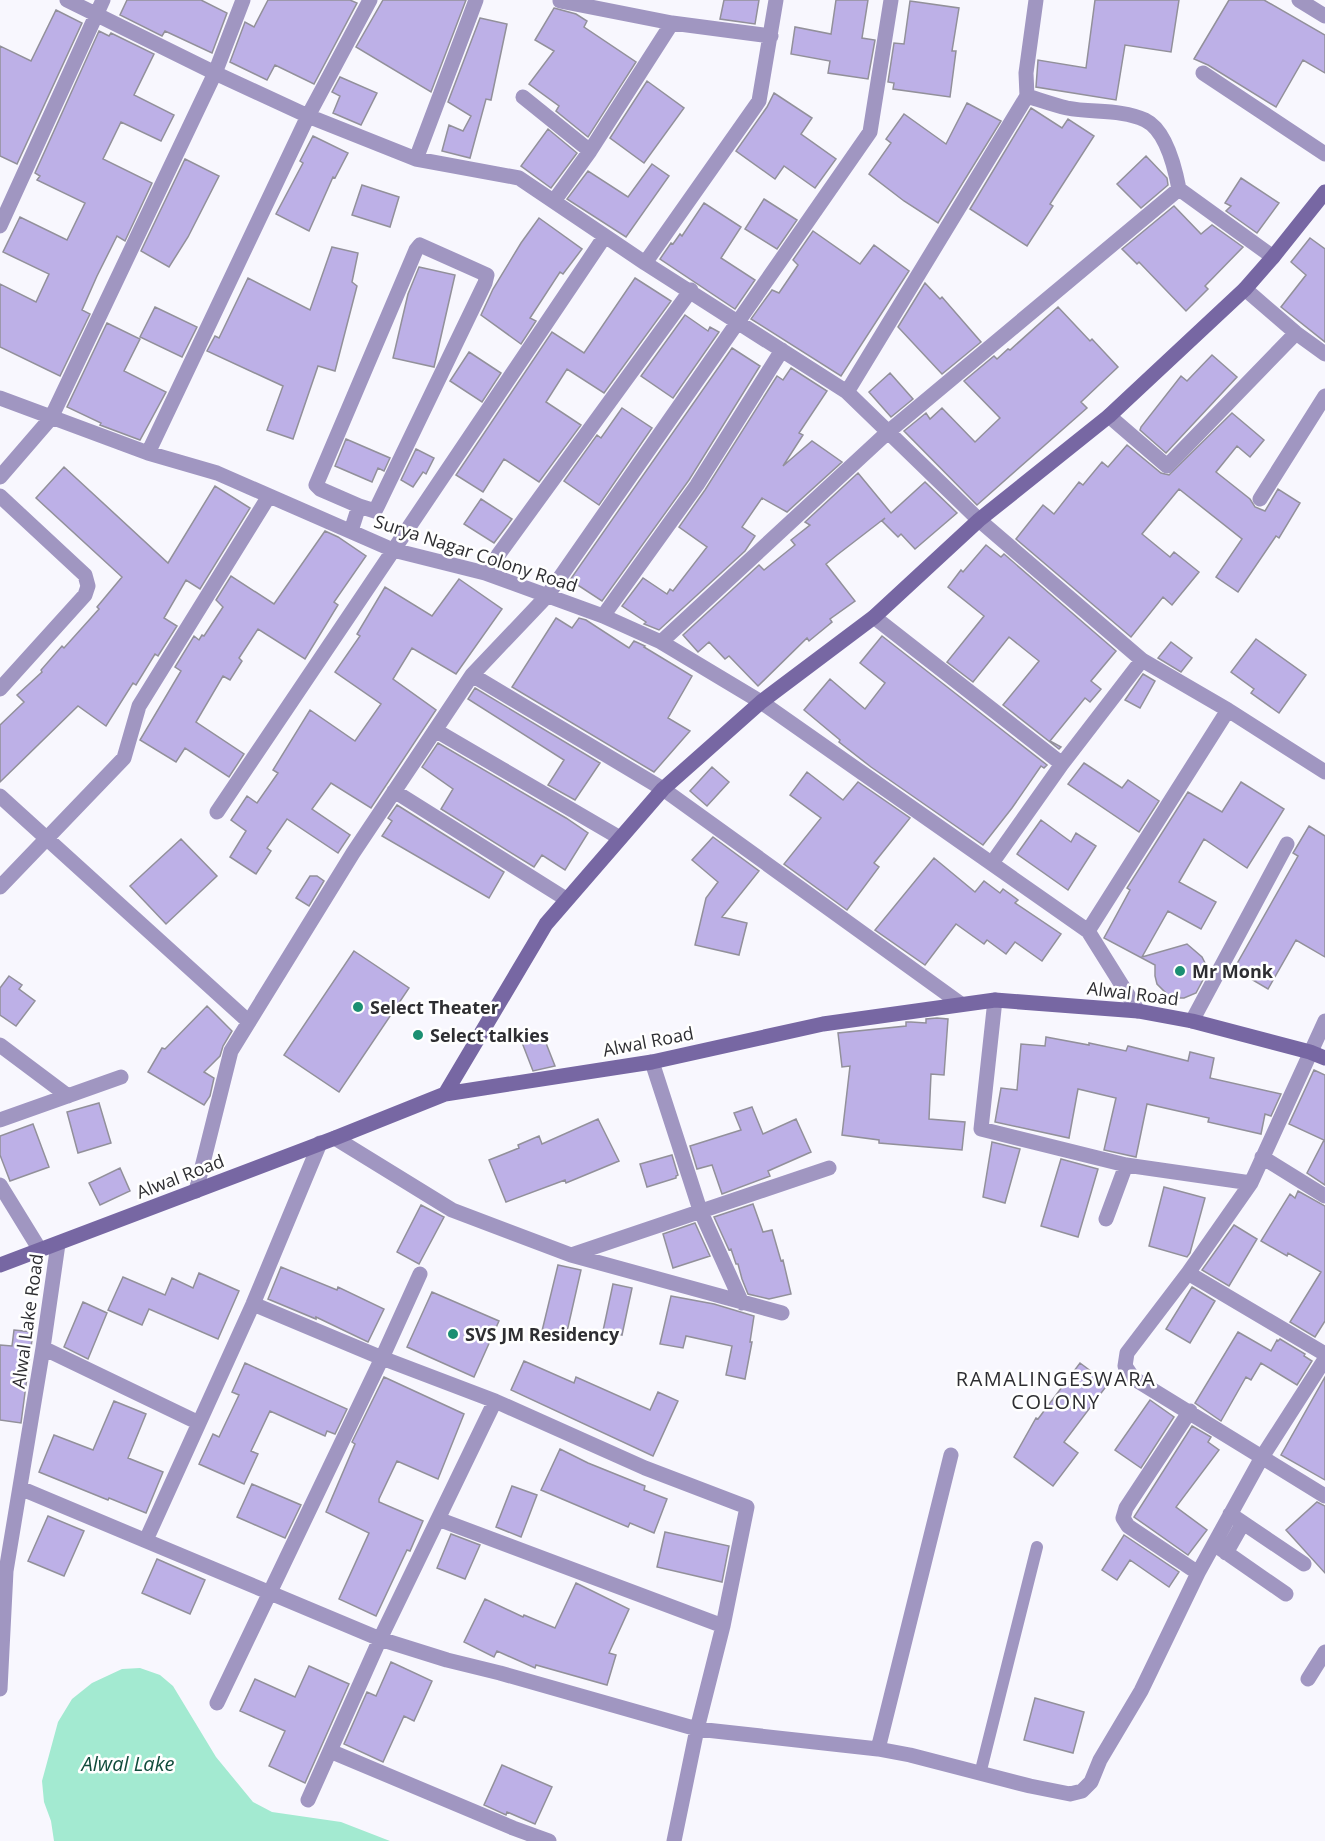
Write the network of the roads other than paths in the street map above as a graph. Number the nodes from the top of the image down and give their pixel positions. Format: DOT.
graph roads {
  1 [pos="67,0"];
  2 [pos="243,0"];
  3 [pos="370,0"];
  4 [pos="476,0"];
  5 [pos="777,0"];
  6 [pos="891,0"];
  7 [pos="1036,0"];
  8 [pos="1299,0"];
  9 [pos="560,1"];
  10 [pos="617,6"];
  11 [pos="100,7"];
  12 [pos="1325,16"];
  13 [pos="672,23"];
  14 [pos="771,36"];
  15 [pos="215,73"];
  16 [pos="1203,73"];
  17 [pos="1027,96"];
  18 [pos="523,97"];
  19 [pos="308,116"];
  20 [pos="590,151"];
  21 [pos="1325,154"];
  22 [pos="416,159"];
  23 [pos="1179,189"];
  24 [pos="1325,192"];
  25 [pos="554,201"];
  26 [pos="0,226"];
  27 [pos="605,236"];
  28 [pos="1274,257"];
  29 [pos="645,263"];
  30 [pos="1245,289"];
  31 [pos="690,290"];
  32 [pos="739,322"];
  33 [pos="1296,333"];
  34 [pos="782,350"];
  35 [pos="1325,354"];
  36 [pos="847,392"];
  37 [pos="1325,396"];
  38 [pos="0,398"];
  39 [pos="1109,416"];
  40 [pos="51,418"];
  41 [pos="888,432"];
  42 [pos="148,453"];
  43 [pos="0,477"];
  44 [pos="0,496"];
  45 [pos="269,496"];
  46 [pos="1260,499"];
  47 [pos="359,506"];
  48 [pos="979,520"];
  49 [pos="351,531"];
  50 [pos="393,550"];
  51 [pos="485,573"];
  52 [pos="547,596"];
  53 [pos="603,616"];
  54 [pos="874,617"];
  55 [pos="661,642"];
  56 [pos="1142,660"];
  57 [pos="472,675"];
  58 [pos="0,689"];
  59 [pos="761,702"];
  60 [pos="1228,710"];
  61 [pos="435,730"];
  62 [pos="1062,764"];
  63 [pos="1325,772"];
  64 [pos="663,789"];
  65 [pos="394,791"];
  66 [pos="0,796"];
  67 [pos="217,812"];
  68 [pos="47,838"];
  69 [pos="621,838"];
  70 [pos="1287,844"];
  71 [pos="992,863"];
  72 [pos="0,887"];
  73 [pos="566,899"];
  74 [pos="1088,931"];
  75 [pos="995,1000"];
  76 [pos="961,1004"];
  77 [pos="1138,1011"];
  78 [pos="1192,1021"];
  79 [pos="1325,1021"];
  80 [pos="249,1022"];
  81 [pos="0,1045"];
  82 [pos="1310,1052"];
  83 [pos="1325,1058"];
  84 [pos="652,1062"];
  85 [pos="121,1077"];
  86 [pos="445,1094"];
  87 [pos="68,1096"];
  88 [pos="0,1120"];
  89 [pos="335,1138"];
  90 [pos="320,1143"];
  91 [pos="1262,1157"];
  92 [pos="1126,1165"];
  93 [pos="829,1168"];
  94 [pos="1251,1183"];
  95 [pos="0,1185"];
  96 [pos="196,1191"];
  97 [pos="1325,1196"];
  98 [pos="700,1210"];
  99 [pos="1106,1219"];
  100 [pos="58,1244"];
  101 [pos="40,1250"];
  102 [pos="571,1255"];
  103 [pos="0,1265"];
  104 [pos="1188,1273"];
  105 [pos="420,1274"];
  106 [pos="742,1303"];
  107 [pos="253,1304"];
  108 [pos="782,1312"];
  109 [pos="44,1348"];
  110 [pos="1325,1354"];
  111 [pos="382,1358"];
  112 [pos="1325,1359"];
  113 [pos="495,1401"];
  114 [pos="1190,1411"];
  115 [pos="199,1423"];
  116 [pos="951,1455"];
  117 [pos="1262,1457"];
  118 [pos="20,1488"];
  119 [pos="1325,1496"];
  120 [pos="438,1519"];
  121 [pos="1236,1519"];
  122 [pos="146,1540"];
  123 [pos="1037,1547"];
  124 [pos="1220,1549"];
  125 [pos="1304,1564"];
  126 [pos="3,1571"];
  127 [pos="1198,1573"];
  128 [pos="270,1593"];
  129 [pos="1286,1593"];
  130 [pos="723,1626"];
  131 [pos="380,1639"];
  132 [pos="1325,1653"];
  133 [pos="1308,1679"];
  134 [pos="0,1689"];
  135 [pos="217,1703"];
  136 [pos="697,1729"];
  137 [pos="878,1749"];
  138 [pos="330,1751"];
  139 [pos="980,1774"];
  140 [pos="308,1800"];
  141 [pos="549,1841"];
  142 [pos="674,1841"];
  1 -- 11 [label="street"];
  2 -- 15 [label="street"];
  3 -- 19 [label="street"];
  4 -- 22 [label="street"];
  5 -- 14 [label="street"];
  6 -- 32 [label="street"];
  7 -- 17 [label="street"];
  8 -- 12 [label="street"];
  9 -- 10 [label="street"];
  10 -- 13 [label="street"];
  11 -- 15 [label="street"];
  11 -- 26 [label="street"];
  13 -- 14 [label="street"];
  13 -- 20 [label="street"];
  14 -- 29 [label="street"];
  15 -- 19 [label="street"];
  15 -- 40 [label="street"];
  16 -- 21 [label="street"];
  17 -- 23 [label="street"];
  17 -- 36 [label="street"];
  18 -- 20 [label="street"];
  19 -- 22 [label="street"];
  19 -- 42 [label="street"];
  20 -- 25 [label="street"];
  22 -- 25 [label="street"];
  23 -- 28 [label="street"];
  23 -- 41 [label="street"];
  24 -- 28 [label="main road"];
  25 -- 27 [label="street"];
  27 -- 29 [label="street"];
  27 -- 50 [label="street"];
  28 -- 30 [label="main road"];
  29 -- 31 [label="street"];
  30 -- 33 [label="street"];
  30 -- 39 [label="main road"];
  31 -- 32 [label="street"];
  31 -- 51 [label="street"];
  32 -- 34 [label="street"];
  32 -- 52 [label="street"];
  33 -- 35 [label="street"];
  33 -- 39 [label="street"];
  34 -- 36 [label="street"];
  34 -- 53 [label="street"];
  36 -- 41 [label="street"];
  37 -- 46 [label="street"];
  38 -- 40 [label="street, Surya Nagar Colony Road"];
  39 -- 48 [label="main road"];
  40 -- 42 [label="street, Surya Nagar Colony Road"];
  40 -- 43 [label="street"];
  41 -- 48 [label="street"];
  41 -- 55 [label="street"];
  42 -- 45 [label="street, Surya Nagar Colony Road"];
  44 -- 58 [label="street"];
  45 -- 49 [label="street, Surya Nagar Colony Road"];
  45 -- 68 [label="street"];
  47 -- 47 [label="street"];
  47 -- 49 [label="street"];
  48 -- 54 [label="main road"];
  48 -- 56 [label="street"];
  49 -- 50 [label="street, Surya Nagar Colony Road"];
  50 -- 51 [label="street, Surya Nagar Colony Road"];
  50 -- 67 [label="street"];
  51 -- 52 [label="street, Surya Nagar Colony Road"];
  52 -- 53 [label="street, Surya Nagar Colony Road"];
  52 -- 57 [label="street"];
  53 -- 55 [label="street, Surya Nagar Colony Road"];
  54 -- 59 [label="main road"];
  54 -- 62 [label="street"];
  55 -- 59 [label="street, Surya Nagar Colony Road"];
  56 -- 60 [label="street"];
  56 -- 62 [label="street"];
  57 -- 61 [label="street"];
  57 -- 64 [label="street"];
  59 -- 64 [label="main road"];
  59 -- 71 [label="street, Surya Nagar Colony Road"];
  60 -- 63 [label="street"];
  60 -- 74 [label="street"];
  61 -- 65 [label="street"];
  61 -- 69 [label="street"];
  62 -- 71 [label="street"];
  64 -- 69 [label="main road"];
  64 -- 76 [label="street"];
  65 -- 73 [label="street"];
  65 -- 80 [label="street"];
  66 -- 68 [label="street"];
  68 -- 72 [label="street"];
  68 -- 80 [label="street"];
  69 -- 73 [label="main road"];
  70 -- 78 [label="street"];
  71 -- 74 [label="street, Surya Nagar Colony Road"];
  73 -- 86 [label="main road"];
  74 -- 77 [label="street"];
  75 -- 76 [label="main road, Alwal Road"];
  75 -- 77 [label="main road, Alwal Road"];
  75 -- 92 [label="street"];
  76 -- 84 [label="main road, Alwal Road"];
  77 -- 78 [label="main road, Alwal Road"];
  78 -- 82 [label="main road, Alwal Road"];
  79 -- 82 [label="street"];
  80 -- 96 [label="street"];
  81 -- 87 [label="street"];
  82 -- 83 [label="main road, Alwal Road"];
  82 -- 91 [label="street"];
  84 -- 86 [label="main road, Alwal Road"];
  84 -- 98 [label="street"];
  85 -- 87 [label="street"];
  86 -- 89 [label="main road, Alwal Road"];
  87 -- 88 [label="street"];
  89 -- 90 [label="main road, Alwal Road"];
  89 -- 102 [label="street"];
  90 -- 96 [label="main road, Alwal Road"];
  90 -- 107 [label="street"];
  91 -- 94 [label="street"];
  91 -- 97 [label="street"];
  92 -- 94 [label="street"];
  92 -- 99 [label="street"];
  93 -- 98 [label="street"];
  94 -- 104 [label="street"];
  95 -- 101 [label="street"];
  96 -- 100 [label="main road, Alwal Road"];
  98 -- 102 [label="street"];
  98 -- 106 [label="street"];
  100 -- 101 [label="main road, Alwal Road"];
  100 -- 109 [label="street, Alwal Lake Road"];
  101 -- 103 [label="main road, Alwal Road"];
  102 -- 106 [label="street"];
  104 -- 110 [label="street"];
  104 -- 114 [label="street"];
  105 -- 111 [label="street"];
  106 -- 108 [label="street"];
  107 -- 111 [label="street"];
  107 -- 115 [label="street"];
  109 -- 115 [label="street"];
  109 -- 118 [label="street, Alwal Lake Road"];
  111 -- 113 [label="street"];
  111 -- 128 [label="street"];
  112 -- 117 [label="street"];
  113 -- 120 [label="street"];
  113 -- 130 [label="street"];
  114 -- 117 [label="street"];
  114 -- 127 [label="street"];
  115 -- 122 [label="street"];
  116 -- 137 [label="street"];
  117 -- 119 [label="street"];
  117 -- 121 [label="street"];
  118 -- 122 [label="street"];
  118 -- 126 [label="street, Alwal Lake Road"];
  120 -- 130 [label="street"];
  120 -- 131 [label="street"];
  121 -- 124 [label="street"];
  121 -- 125 [label="street"];
  122 -- 128 [label="street"];
  123 -- 139 [label="lane"];
  124 -- 127 [label="street"];
  124 -- 129 [label="street"];
  126 -- 134 [label="street, Alwal Lake Road"];
  127 -- 139 [label="street"];
  128 -- 131 [label="street"];
  128 -- 135 [label="street"];
  130 -- 136 [label="street"];
  131 -- 136 [label="street"];
  131 -- 138 [label="street"];
  132 -- 133 [label="street"];
  136 -- 137 [label="street"];
  136 -- 142 [label="street"];
  137 -- 139 [label="street"];
  138 -- 140 [label="street"];
  138 -- 141 [label="street"];
}
